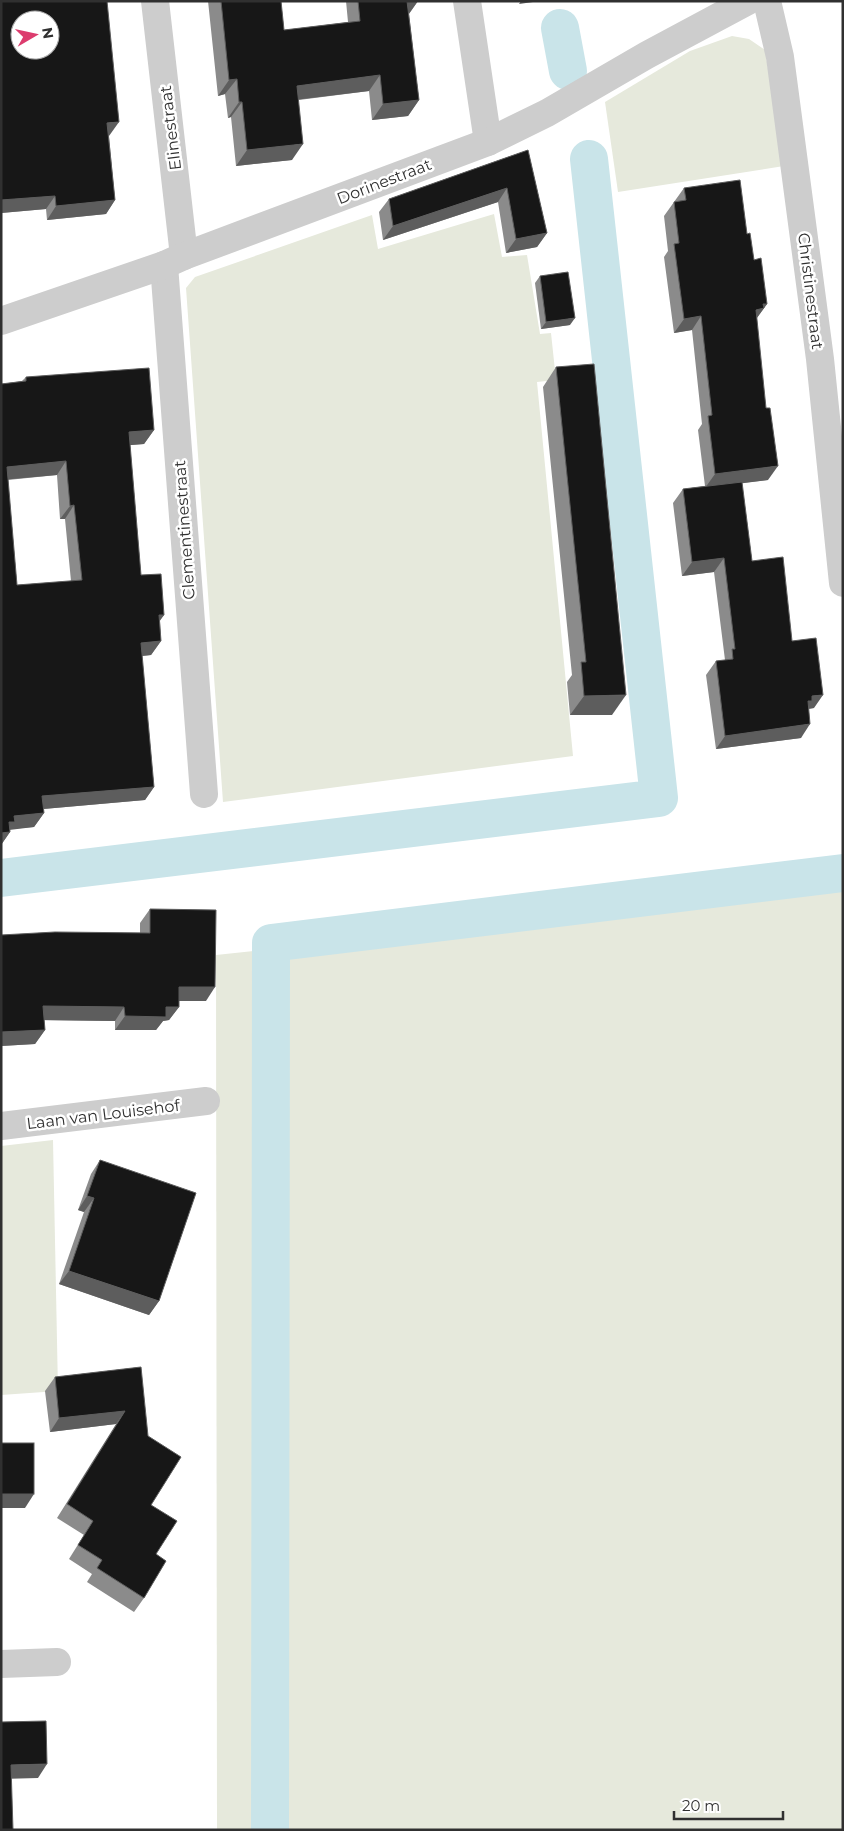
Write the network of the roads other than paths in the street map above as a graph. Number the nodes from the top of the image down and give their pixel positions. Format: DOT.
graph roads {
  1 [pos="155,1"];
  2 [pos="468,1"];
  3 [pos="748,1"];
  4 [pos="767,1"];
  5 [pos="488,142"];
  6 [pos="174,260"];
  7 [pos="1,321"];
  8 [pos="831,358"];
  9 [pos="843,583"];
  10 [pos="204,794"];
  11 [pos="206,1101"];
  12 [pos="1,1126"];
  13 [pos="57,1662"];
  14 [pos="1,1664"];
  1 -- 6 [label="street, Elinestraat"];
  2 -- 5 [label="street"];
  3 -- 5 [label="street, Dorinestraat"];
  4 -- 8 [label="street, Christinestraat"];
  5 -- 6 [label="street, Dorinestraat"];
  6 -- 7 [label="street, Dorinestraat"];
  6 -- 10 [label="street, Clementinestraat"];
  8 -- 9 [label="street, Christinestraat"];
  11 -- 12 [label="street, Laan van Louisehof"];
  13 -- 14 [label="street"];
}
